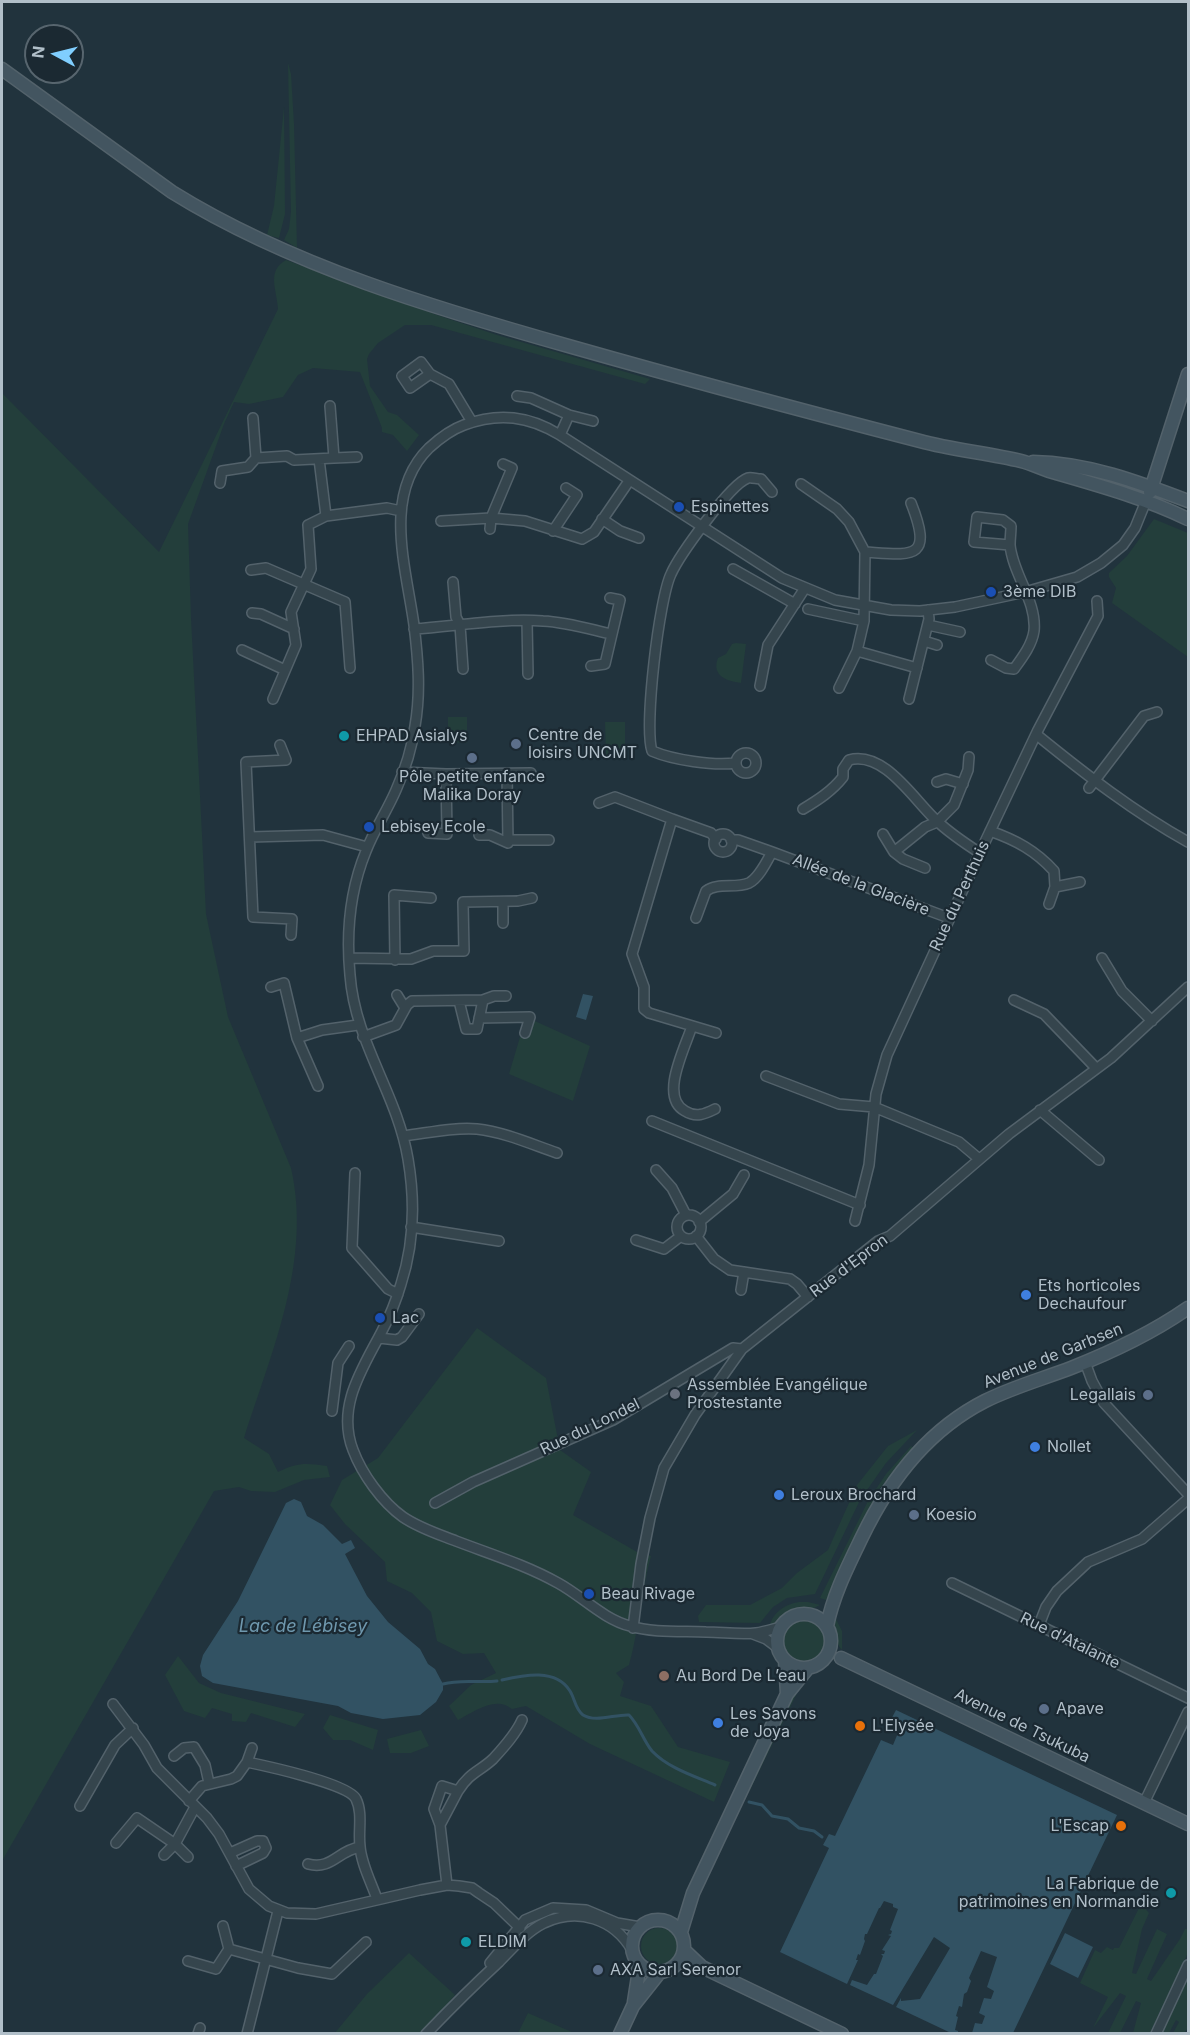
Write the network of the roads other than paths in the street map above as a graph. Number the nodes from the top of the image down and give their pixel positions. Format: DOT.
graph roads {
  1 [pos="2,69"];
  2 [pos="430,374"];
  3 [pos="1188,374"];
  4 [pos="517,396"];
  5 [pos="330,406"];
  6 [pos="569,415"];
  7 [pos="253,418"];
  8 [pos="593,421"];
  9 [pos="472,422"];
  10 [pos="560,435"];
  11 [pos="357,457"];
  12 [pos="256,458"];
  13 [pos="334,458"];
  14 [pos="319,459"];
  15 [pos="1022,462"];
  16 [pos="502,464"];
  17 [pos="629,481"];
  18 [pos="220,483"];
  19 [pos="801,484"];
  20 [pos="1152,486"];
  21 [pos="566,488"];
  22 [pos="772,492"];
  23 [pos="1146,501"];
  24 [pos="1188,501"];
  25 [pos="911,503"];
  26 [pos="401,510"];
  27 [pos="326,516"];
  28 [pos="491,518"];
  29 [pos="602,519"];
  30 [pos="1188,519"];
  31 [pos="299,521"];
  32 [pos="441,521"];
  33 [pos="308,525"];
  34 [pos="702,526"];
  35 [pos="490,529"];
  36 [pos="553,531"];
  37 [pos="639,538"];
  38 [pos="1010,545"];
  39 [pos="865,552"];
  40 [pos="733,569"];
  41 [pos="251,570"];
  42 [pos="453,582"];
  43 [pos="304,585"];
  44 [pos="805,588"];
  45 [pos="1025,592"];
  46 [pos="351,593"];
  47 [pos="610,598"];
  48 [pos="1096,601"];
  49 [pos="345,602"];
  50 [pos="795,604"];
  51 [pos="864,606"];
  52 [pos="808,609"];
  53 [pos="928,610"];
  54 [pos="252,613"];
  55 [pos="527,621"];
  56 [pos="864,621"];
  57 [pos="460,625"];
  58 [pos="928,625"];
  59 [pos="294,629"];
  60 [pos="414,629"];
  61 [pos="960,632"];
  62 [pos="611,634"];
  63 [pos="924,642"];
  64 [pos="937,645"];
  65 [pos="242,650"];
  66 [pos="857,651"];
  67 [pos="991,660"];
  68 [pos="591,666"];
  69 [pos="350,668"];
  70 [pos="917,668"];
  71 [pos="463,669"];
  72 [pos="285,670"];
  73 [pos="528,674"];
  74 [pos="760,686"];
  75 [pos="838,688"];
  76 [pos="273,699"];
  77 [pos="909,699"];
  78 [pos="1157,712"];
  79 [pos="1037,735"];
  80 [pos="280,745"];
  81 [pos="969,757"];
  82 [pos="735,763"];
  83 [pos="402,772"];
  84 [pos="507,773"];
  85 [pos="531,773"];
  86 [pos="446,774"];
  87 [pos="937,782"];
  88 [pos="963,784"];
  89 [pos="1091,785"];
  90 [pos="599,803"];
  91 [pos="802,809"];
  92 [pos="672,819"];
  93 [pos="937,822"];
  94 [pos="990,831"];
  95 [pos="428,833"];
  96 [pos="883,834"];
  97 [pos="479,835"];
  98 [pos="250,837"];
  99 [pos="716,839"];
  100 [pos="507,840"];
  101 [pos="549,840"];
  102 [pos="731,840"];
  103 [pos="1188,842"];
  104 [pos="367,847"];
  105 [pos="772,852"];
  106 [pos="894,852"];
  107 [pos="980,853"];
  108 [pos="925,868"];
  109 [pos="1080,882"];
  110 [pos="1055,887"];
  111 [pos="431,897"];
  112 [pos="532,898"];
  113 [pos="503,902"];
  114 [pos="1048,904"];
  115 [pos="696,918"];
  116 [pos="949,918"];
  117 [pos="503,923"];
  118 [pos="291,935"];
  119 [pos="349,958"];
  120 [pos="1102,958"];
  121 [pos="395,960"];
  122 [pos="271,987"];
  123 [pos="1188,987"];
  124 [pos="397,995"];
  125 [pos="506,996"];
  126 [pos="483,1000"];
  127 [pos="1014,1000"];
  128 [pos="459,1001"];
  129 [pos="405,1008"];
  130 [pos="479,1018"];
  131 [pos="1152,1021"];
  132 [pos="358,1025"];
  133 [pos="396,1025"];
  134 [pos="692,1026"];
  135 [pos="403,1032"];
  136 [pos="525,1033"];
  137 [pos="716,1033"];
  138 [pos="363,1037"];
  139 [pos="297,1038"];
  140 [pos="1096,1068"];
  141 [pos="766,1076"];
  142 [pos="318,1086"];
  143 [pos="874,1107"];
  144 [pos="715,1109"];
  145 [pos="1040,1110"];
  146 [pos="652,1121"];
  147 [pos="403,1136"];
  148 [pos="557,1153"];
  149 [pos="978,1158"];
  150 [pos="1099,1160"];
  151 [pos="656,1170"];
  152 [pos="355,1173"];
  153 [pos="744,1175"];
  154 [pos="860,1205"];
  155 [pos="686,1215"];
  156 [pos="855,1221"];
  157 [pos="699,1222"];
  158 [pos="411,1227"];
  159 [pos="681,1236"];
  160 [pos="696,1236"];
  161 [pos="636,1240"];
  162 [pos="499,1241"];
  163 [pos="744,1272"];
  164 [pos="741,1290"];
  165 [pos="398,1294"];
  166 [pos="808,1297"];
  167 [pos="1188,1308"];
  168 [pos="419,1314"];
  169 [pos="379,1338"];
  170 [pos="350,1346"];
  171 [pos="742,1349"];
  172 [pos="1085,1362"];
  173 [pos="336,1378"];
  174 [pos="356,1382"];
  175 [pos="332,1411"];
  176 [pos="1188,1494"];
  177 [pos="1188,1499"];
  178 [pos="435,1503"];
  179 [pos="952,1583"];
  180 [pos="837,1589"];
  181 [pos="812,1614"];
  182 [pos="1039,1625"];
  183 [pos="827,1626"];
  184 [pos="781,1627"];
  185 [pos="633,1628"];
  186 [pos="753,1634"];
  187 [pos="831,1642"];
  188 [pos="778,1648"];
  189 [pos="841,1658"];
  190 [pos="785,1660"];
  191 [pos="823,1660"];
  192 [pos="807,1668"];
  193 [pos="787,1694"];
  194 [pos="1188,1698"];
  195 [pos="113,1704"];
  196 [pos="1188,1712"];
  197 [pos="522,1720"];
  198 [pos="133,1728"];
  199 [pos="252,1748"];
  200 [pos="174,1756"];
  201 [pos="248,1762"];
  202 [pos="209,1783"];
  203 [pos="458,1791"];
  204 [pos="1144,1803"];
  205 [pos="192,1804"];
  206 [pos="80,1806"];
  207 [pos="1188,1824"];
  208 [pos="440,1825"];
  209 [pos="116,1843"];
  210 [pos="175,1844"];
  211 [pos="360,1847"];
  212 [pos="230,1853"];
  213 [pos="164,1855"];
  214 [pos="188,1857"];
  215 [pos="308,1864"];
  216 [pos="236,1866"];
  217 [pos="447,1885"];
  218 [pos="693,1893"];
  219 [pos="377,1899"];
  220 [pos="563,1908"];
  221 [pos="278,1911"];
  222 [pos="663,1920"];
  223 [pos="223,1926"];
  224 [pos="640,1927"];
  225 [pos="520,1928"];
  226 [pos="681,1932"];
  227 [pos="522,1938"];
  228 [pos="366,1942"];
  229 [pos="230,1949"];
  230 [pos="684,1950"];
  231 [pos="634,1955"];
  232 [pos="266,1960"];
  233 [pos="188,1961"];
  234 [pos="1188,1965"];
  235 [pos="494,1966"];
  236 [pos="675,1966"];
  237 [pos="702,1967"];
  238 [pos="660,1972"];
  239 [pos="458,2001"];
  240 [pos="633,2006"];
  241 [pos="247,2034"];
  242 [pos="426,2034"];
  243 [pos="620,2034"];
  244 [pos="842,2034"];
  245 [pos="1156,2034"];
  1 -- 15 [label="main road"];
  2 -- 9 [label="street"];
  3 -- 20 [label="main road"];
  4 -- 6 [label="street"];
  5 -- 13 [label="street"];
  6 -- 8 [label="street"];
  6 -- 10 [label="street"];
  7 -- 12 [label="street"];
  9 -- 10 [label="street"];
  9 -- 26 [label="street"];
  10 -- 17 [label="street"];
  11 -- 13 [label="street"];
  12 -- 14 [label="street"];
  12 -- 18 [label="street"];
  13 -- 14 [label="street"];
  14 -- 27 [label="street"];
  15 -- 20 [label="main road"];
  15 -- 23 [label="main road"];
  16 -- 28 [label="street"];
  17 -- 29 [label="street"];
  17 -- 34 [label="street"];
  19 -- 39 [label="street"];
  20 -- 23 [label="main road"];
  20 -- 24 [label="main road"];
  21 -- 36 [label="street"];
  22 -- 34 [label="street"];
  23 -- 30 [label="main road"];
  23 -- 45 [label="street"];
  25 -- 39 [label="street"];
  26 -- 27 [label="street"];
  26 -- 60 [label="street"];
  27 -- 33 [label="street"];
  28 -- 32 [label="street"];
  28 -- 35 [label="street"];
  28 -- 36 [label="street"];
  29 -- 36 [label="street"];
  29 -- 37 [label="street"];
  31 -- 33 [label="street"];
  33 -- 43 [label="street"];
  34 -- 44 [label="street"];
  34 -- 82 [label="street"];
  38 -- 38 [label="street"];
  38 -- 45 [label="street"];
  39 -- 51 [label="street"];
  40 -- 50 [label="street"];
  41 -- 43 [label="street"];
  42 -- 57 [label="street"];
  43 -- 49 [label="street"];
  43 -- 59 [label="street"];
  44 -- 50 [label="street"];
  44 -- 51 [label="street"];
  45 -- 53 [label="street"];
  45 -- 67 [label="street"];
  46 -- 49 [label="street"];
  47 -- 62 [label="street"];
  48 -- 79 [label="street, Rue du Perthuis"];
  49 -- 69 [label="street"];
  50 -- 74 [label="street"];
  51 -- 53 [label="street"];
  51 -- 56 [label="street"];
  52 -- 56 [label="street"];
  53 -- 58 [label="street"];
  54 -- 59 [label="street"];
  55 -- 57 [label="street"];
  55 -- 62 [label="street"];
  55 -- 73 [label="street"];
  56 -- 66 [label="street"];
  57 -- 60 [label="street"];
  57 -- 71 [label="street"];
  58 -- 61 [label="street"];
  58 -- 63 [label="street"];
  59 -- 72 [label="street"];
  60 -- 83 [label="street"];
  62 -- 68 [label="street"];
  63 -- 64 [label="street"];
  63 -- 70 [label="street"];
  65 -- 72 [label="street"];
  66 -- 70 [label="street"];
  66 -- 75 [label="street"];
  70 -- 77 [label="street"];
  72 -- 76 [label="street"];
  78 -- 89 [label="street"];
  79 -- 89 [label="street"];
  79 -- 94 [label="street, Rue du Perthuis"];
  80 -- 98 [label="street"];
  81 -- 88 [label="street"];
  83 -- 86 [label="street"];
  83 -- 104 [label="street"];
  84 -- 85 [label="street"];
  84 -- 86 [label="street"];
  84 -- 100 [label="street"];
  86 -- 95 [label="street"];
  87 -- 88 [label="street"];
  88 -- 93 [label="street"];
  89 -- 103 [label="street"];
  90 -- 92 [label="street, Allée de la Glacière"];
  91 -- 93 [label="street"];
  92 -- 99 [label="street, Allée de la Glacière"];
  92 -- 134 [label="street"];
  93 -- 106 [label="street"];
  93 -- 107 [label="street"];
  94 -- 107 [label="street, Rue du Perthuis"];
  94 -- 110 [label="street"];
  96 -- 106 [label="street"];
  97 -- 100 [label="street"];
  98 -- 104 [label="street"];
  98 -- 118 [label="street"];
  99 -- 102 [label="street, Allée de la Glacière"];
  99 -- 102 [label="street, Allée de la Glacière"];
  100 -- 101 [label="street"];
  102 -- 105 [label="street, Allée de la Glacière"];
  104 -- 119 [label="street"];
  105 -- 115 [label="street, Allée de la Glacière"];
  105 -- 116 [label="street, Allée de la Glacière"];
  106 -- 108 [label="street"];
  107 -- 116 [label="street, Rue du Perthuis"];
  109 -- 110 [label="street"];
  110 -- 114 [label="street"];
  111 -- 121 [label="street"];
  112 -- 113 [label="street"];
  113 -- 117 [label="street"];
  113 -- 121 [label="street"];
  116 -- 143 [label="street, Rue du Perthuis"];
  119 -- 121 [label="street"];
  119 -- 132 [label="street"];
  120 -- 131 [label="street"];
  122 -- 139 [label="street"];
  123 -- 131 [label="street, Rue d'Epron"];
  124 -- 129 [label="street"];
  125 -- 126 [label="street"];
  126 -- 128 [label="street"];
  126 -- 130 [label="street"];
  127 -- 140 [label="street"];
  128 -- 129 [label="street"];
  128 -- 130 [label="street"];
  129 -- 133 [label="street"];
  130 -- 136 [label="street"];
  131 -- 140 [label="street, Rue d'Epron"];
  132 -- 138 [label="street"];
  132 -- 139 [label="street"];
  133 -- 135 [label="street"];
  133 -- 138 [label="street"];
  134 -- 137 [label="street"];
  134 -- 144 [label="street"];
  138 -- 147 [label="street"];
  139 -- 142 [label="street"];
  140 -- 145 [label="street, Rue d'Epron"];
  141 -- 143 [label="street"];
  143 -- 149 [label="street"];
  143 -- 154 [label="street, Rue du Perthuis"];
  145 -- 149 [label="street, Rue d'Epron"];
  145 -- 150 [label="street"];
  146 -- 154 [label="street"];
  147 -- 148 [label="street"];
  147 -- 158 [label="street"];
  149 -- 166 [label="street, Rue d'Epron"];
  151 -- 155 [label="street"];
  152 -- 165 [label="street"];
  153 -- 157 [label="street"];
  154 -- 156 [label="street, Rue du Perthuis"];
  155 -- 157 [label="street"];
  155 -- 159 [label="street"];
  157 -- 160 [label="street"];
  158 -- 162 [label="street"];
  158 -- 165 [label="street"];
  159 -- 160 [label="street"];
  159 -- 161 [label="street"];
  160 -- 163 [label="street"];
  163 -- 164 [label="street"];
  163 -- 166 [label="street"];
  165 -- 169 [label="street"];
  166 -- 171 [label="street, Rue d'Epron"];
  167 -- 172 [label="main road, Avenue de Garbsen"];
  168 -- 169 [label="street"];
  169 -- 174 [label="street"];
  170 -- 173 [label="street"];
  171 -- 178 [label="street, Rue du Londel"];
  171 -- 185 [label="street, Rue d'Epron"];
  172 -- 176 [label="street"];
  172 -- 180 [label="main road, Avenue de Garbsen"];
  173 -- 174 [label="street"];
  173 -- 175 [label="street"];
  174 -- 185 [label="street"];
  177 -- 182 [label="street"];
  179 -- 182 [label="street, Rue d'Atalante"];
  180 -- 181 [label="main road"];
  180 -- 183 [label="main road"];
  181 -- 183 [label="main road"];
  181 -- 184 [label="main road"];
  182 -- 194 [label="street, Rue d'Atalante"];
  183 -- 187 [label="main road"];
  184 -- 186 [label="street"];
  184 -- 188 [label="main road"];
  185 -- 186 [label="street"];
  186 -- 188 [label="street"];
  187 -- 189 [label="main road"];
  187 -- 191 [label="main road"];
  188 -- 190 [label="main road"];
  189 -- 191 [label="main road"];
  189 -- 204 [label="main road, Avenue de Tsukuba"];
  190 -- 192 [label="main road"];
  190 -- 193 [label="main road"];
  191 -- 192 [label="main road"];
  192 -- 193 [label="main road"];
  193 -- 218 [label="main road"];
  195 -- 198 [label="street"];
  196 -- 204 [label="street"];
  197 -- 203 [label="street"];
  198 -- 205 [label="street"];
  198 -- 206 [label="street"];
  199 -- 201 [label="street"];
  200 -- 202 [label="street"];
  201 -- 202 [label="street"];
  201 -- 211 [label="street"];
  202 -- 205 [label="street"];
  203 -- 208 [label="street"];
  203 -- 208 [label="street"];
  204 -- 207 [label="main road, Avenue de Tsukuba"];
  205 -- 210 [label="street"];
  205 -- 212 [label="street"];
  208 -- 217 [label="street"];
  209 -- 210 [label="street"];
  210 -- 213 [label="street"];
  210 -- 214 [label="street"];
  211 -- 215 [label="street"];
  211 -- 219 [label="street"];
  212 -- 216 [label="street"];
  212 -- 216 [label="street"];
  216 -- 221 [label="street"];
  217 -- 219 [label="street"];
  217 -- 225 [label="street"];
  218 -- 222 [label="main road"];
  218 -- 226 [label="main road"];
  219 -- 221 [label="street"];
  220 -- 224 [label="street"];
  220 -- 225 [label="street"];
  220 -- 227 [label="street"];
  221 -- 232 [label="street"];
  222 -- 224 [label="main road"];
  222 -- 226 [label="main road"];
  223 -- 229 [label="street"];
  224 -- 231 [label="main road"];
  225 -- 235 [label="street"];
  225 -- 239 [label="street"];
  226 -- 230 [label="main road"];
  227 -- 231 [label="street"];
  227 -- 235 [label="street"];
  228 -- 232 [label="street"];
  229 -- 232 [label="street"];
  229 -- 233 [label="street"];
  230 -- 236 [label="main road"];
  230 -- 237 [label="main road"];
  231 -- 238 [label="main road"];
  231 -- 240 [label="main road"];
  232 -- 241 [label="street"];
  234 -- 245 [label="street"];
  235 -- 239 [label="street"];
  236 -- 237 [label="main road"];
  236 -- 238 [label="main road"];
  237 -- 244 [label="main road"];
  238 -- 240 [label="main road"];
  239 -- 242 [label="street"];
  240 -- 243 [label="main road"];
}
